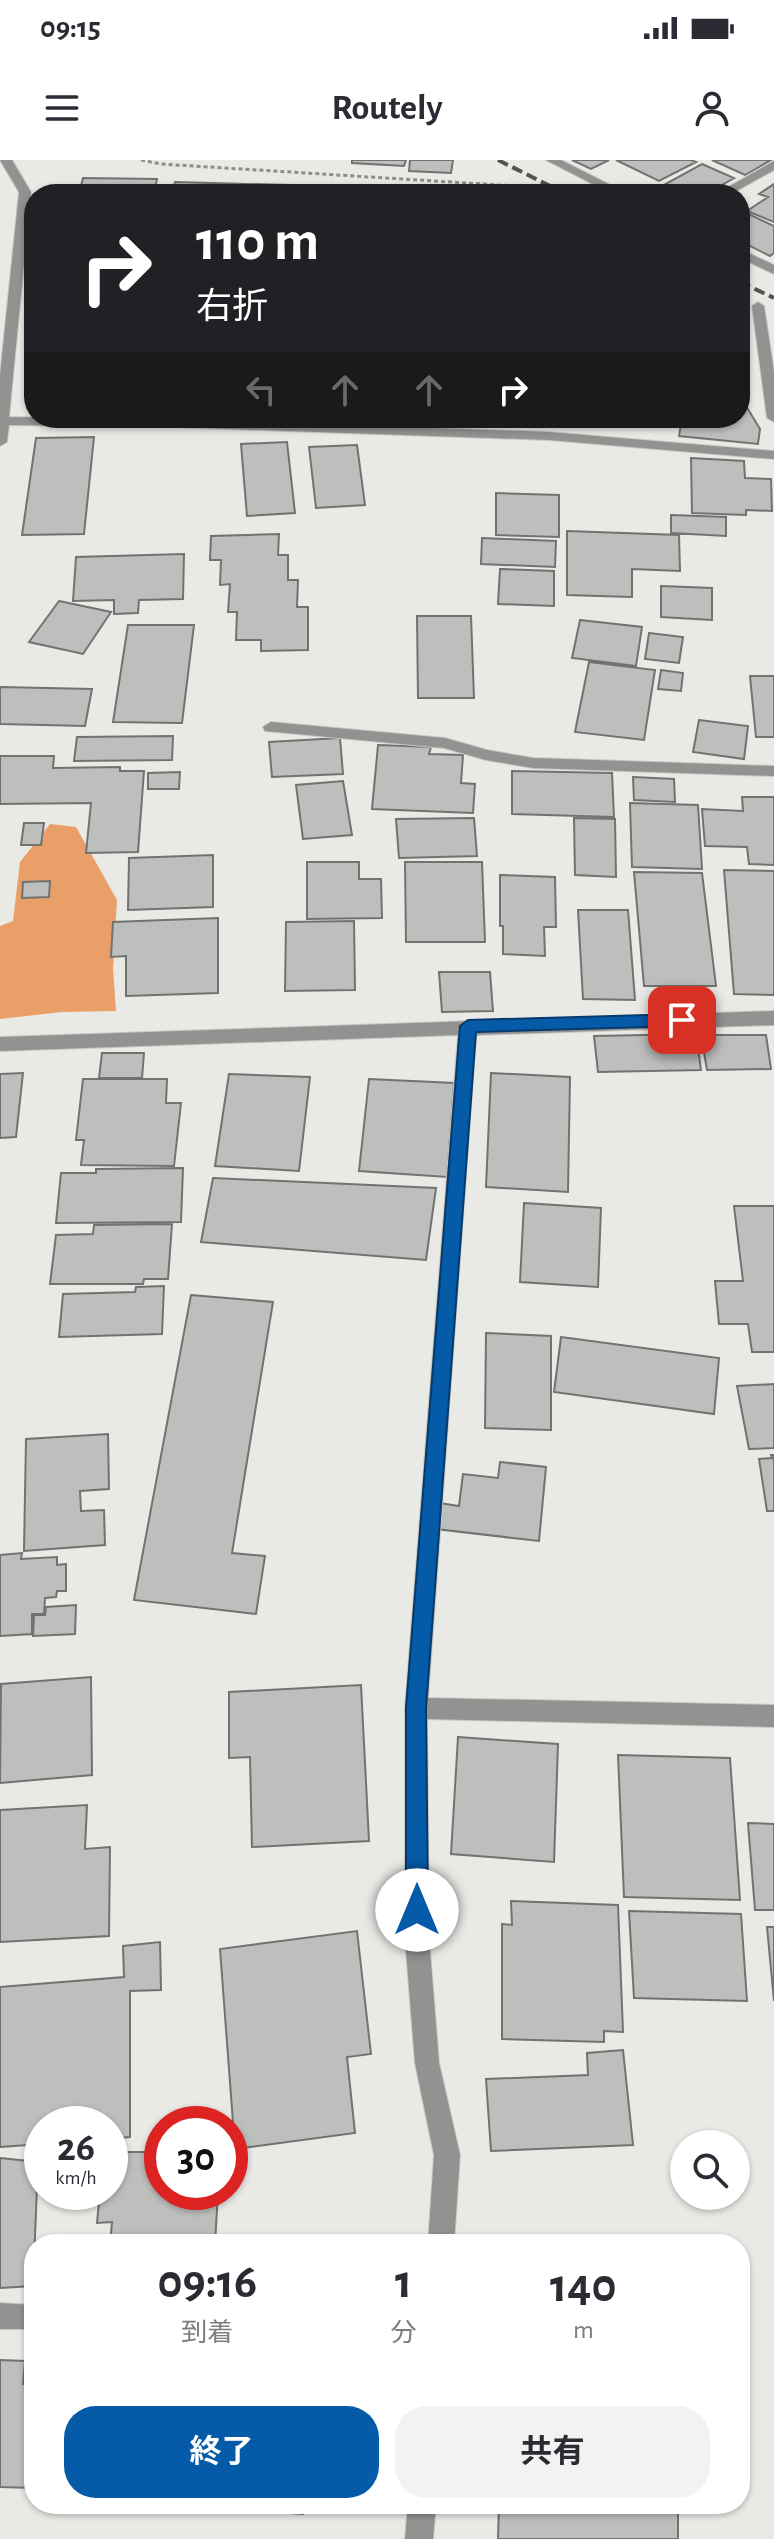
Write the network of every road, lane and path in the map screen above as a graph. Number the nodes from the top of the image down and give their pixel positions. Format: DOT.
graph roads {
  1 [pos="6,160"];
  2 [pos="141,160"];
  3 [pos="552,160"];
  4 [pos="774,165"];
  5 [pos="589,178"];
  6 [pos="574,183"];
  7 [pos="484,184"];
  8 [pos="601,184"];
  9 [pos="740,184"];
  10 [pos="24,190"];
  11 [pos="24,203"];
  12 [pos="750,258"];
  13 [pos="774,270"];
  14 [pos="758,306"];
  15 [pos="774,418"];
  16 [pos="4,421"];
  17 [pos="24,421"];
  18 [pos="316,428"];
  19 [pos="0,442"];
  20 [pos="774,455"];
  21 [pos="271,727"];
  22 [pos="774,771"];
  23 [pos="774,1018"];
  24 [pos="468,1026"];
  25 [pos="0,1044"];
  26 [pos="416,1708"];
  27 [pos="774,1716"];
  28 [pos="442,2234"];
  29 [pos="0,2316"];
  30 [pos="24,2317"];
  31 [pos="421,2514"];
  32 [pos="419,2539"];
  1 -- 10 [label="street"];
  2 -- 7 [label="path"];
  3 -- 5 [label="street"];
  4 -- 9 [label="street"];
  5 -- 6 [label="street"];
  5 -- 8 [label="street"];
  11 -- 16 [label="street"];
  12 -- 13 [label="street"];
  14 -- 15 [label="street"];
  16 -- 17 [label="street"];
  16 -- 19 [label="street"];
  18 -- 20 [label="street"];
  21 -- 22 [label="street"];
  23 -- 24 [label="street"];
  24 -- 25 [label="street"];
  24 -- 26 [label="street"];
  26 -- 27 [label="street"];
  26 -- 28 [label="street"];
  29 -- 30 [label="street"];
  31 -- 32 [label="street"];
}
